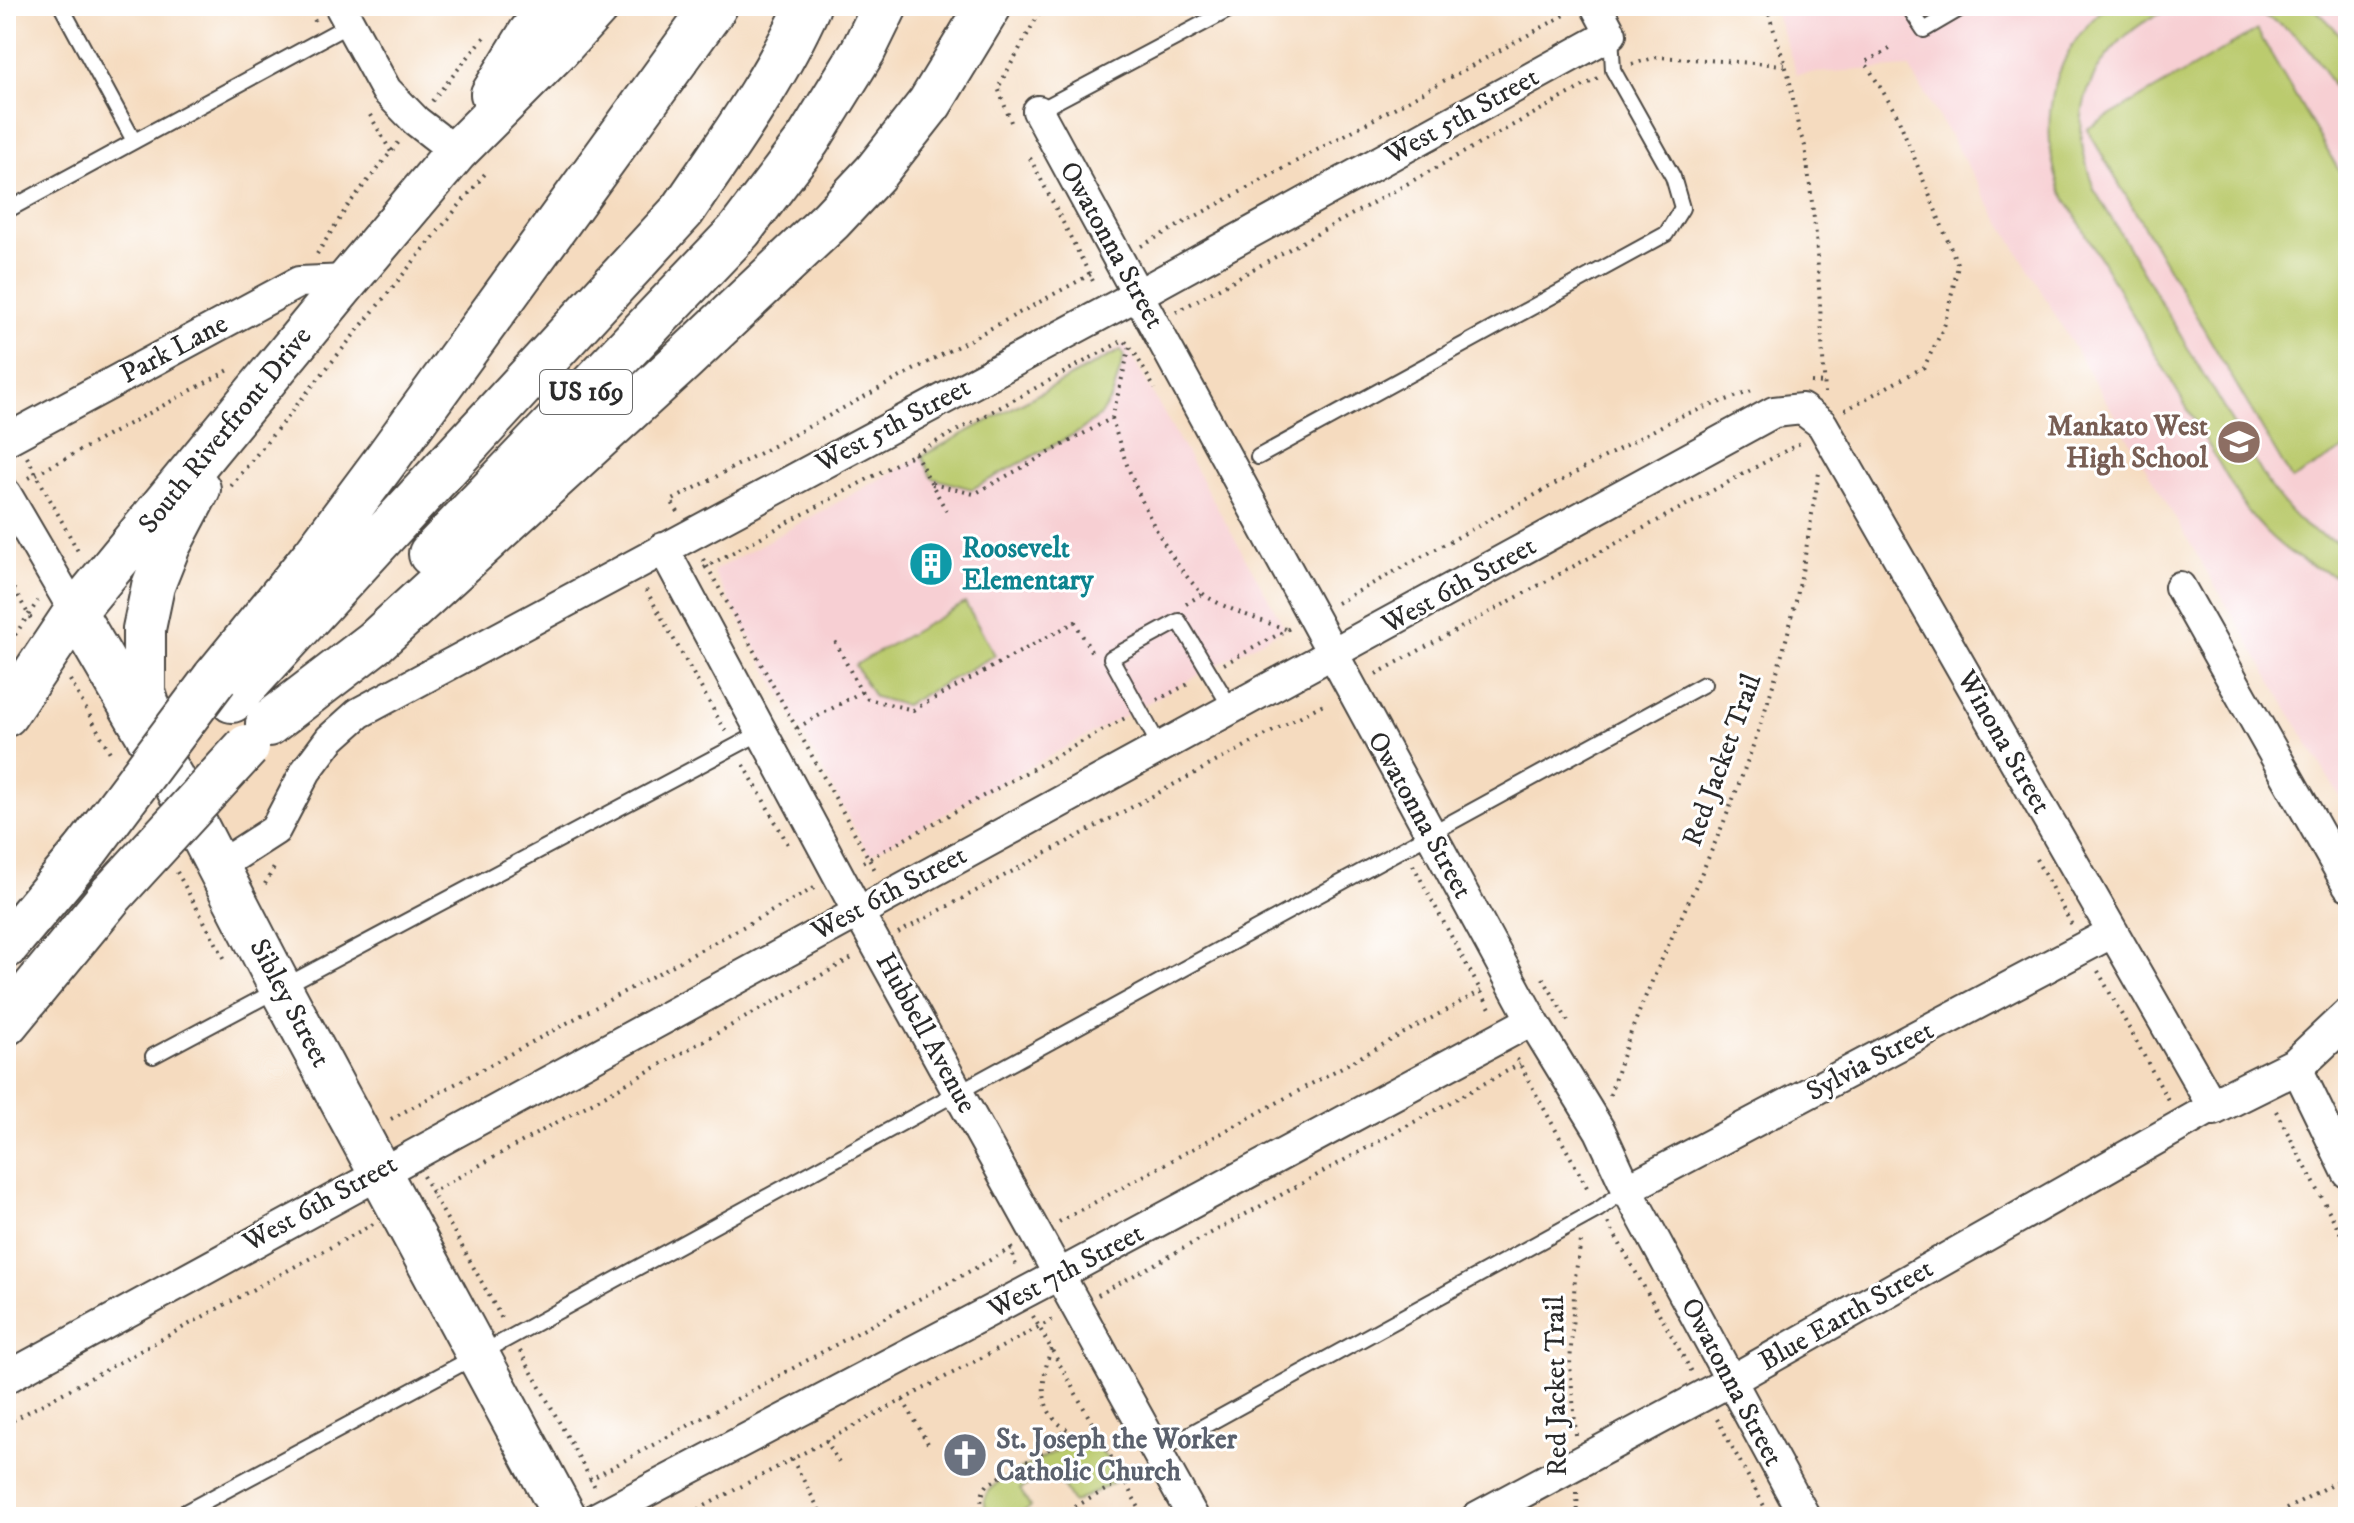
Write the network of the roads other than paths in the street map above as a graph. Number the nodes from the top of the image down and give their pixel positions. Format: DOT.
graph roads {
  1 [pos="61,6"];
  2 [pos="551,6"];
  3 [pos="598,6"];
  4 [pos="715,6"];
  5 [pos="808,6"];
  6 [pos="885,6"];
  7 [pos="989,6"];
  8 [pos="1236,6"];
  9 [pos="1596,6"];
  10 [pos="1908,6"];
  11 [pos="1965,6"];
  12 [pos="345,15"];
  13 [pos="1611,34"];
  14 [pos="1025,118"];
  15 [pos="134,141"];
  16 [pos="475,158"];
  17 [pos="6,211"];
  18 [pos="348,280"];
  19 [pos="1139,294"];
  20 [pos="1769,399"];
  21 [pos="237,415"];
  22 [pos="10,437"];
  23 [pos="1258,457"];
  24 [pos="16,487"];
  25 [pos="663,548"];
  26 [pos="2180,587"];
  27 [pos="75,612"];
  28 [pos="1333,654"];
  29 [pos="18,682"];
  30 [pos="1704,684"];
  31 [pos="224,689"];
  32 [pos="1231,708"];
  33 [pos="6,715"];
  34 [pos="762,732"];
  35 [pos="258,736"];
  36 [pos="1160,747"];
  37 [pos="171,776"];
  38 [pos="1430,833"];
  39 [pos="234,856"];
  40 [pos="2348,885"];
  41 [pos="857,910"];
  42 [pos="2113,932"];
  43 [pos="6,946"];
  44 [pos="280,987"];
  45 [pos="2348,1017"];
  46 [pos="1532,1020"];
  47 [pos="6,1023"];
  48 [pos="153,1056"];
  49 [pos="2296,1066"];
  50 [pos="959,1092"];
  51 [pos="2213,1107"];
  52 [pos="395,1162"];
  53 [pos="2348,1173"];
  54 [pos="1627,1189"];
  55 [pos="1060,1274"];
  56 [pos="495,1346"];
  57 [pos="6,1378"];
  58 [pos="1732,1380"];
  59 [pos="1157,1452"];
  60 [pos="561,1502"];
  61 [pos="603,1514"];
  62 [pos="176,1517"];
  63 [pos="1193,1517"];
  64 [pos="1477,1517"];
  65 [pos="1805,1517"];
  1 -- 15 [label="lane"];
  2 -- 16 [label="main road, South Riverfront Drive"];
  3 -- 16 [label="main road, South Riverfront Drive"];
  4 -- 31 [label="highway"];
  5 -- 31 [label="highway, US 169"];
  6 -- 35 [label="highway, US 169"];
  7 -- 35 [label="highway"];
  8 -- 14 [label="lane"];
  9 -- 13 [label="street"];
  10 -- 11 [label="lane"];
  12 -- 15 [label="lane"];
  12 -- 16 [label="street"];
  13 -- 19 [label="street, West 5th Street"];
  13 -- 23 [label="lane"];
  14 -- 19 [label="street, Owatonna Street"];
  15 -- 17 [label="lane"];
  16 -- 18 [label="main road, South Riverfront Drive"];
  18 -- 21 [label="main road, South Riverfront Drive"];
  18 -- 22 [label="street, Park Lane"];
  19 -- 25 [label="street, West 5th Street"];
  19 -- 28 [label="street, Owatonna Street"];
  20 -- 28 [label="street, West 6th Street"];
  20 -- 42 [label="street, Winona Street"];
  21 -- 27 [label="main road, South Riverfront Drive"];
  21 -- 37 [label="main road"];
  24 -- 27 [label="street, Sibley Street"];
  25 -- 34 [label="street, Hubbell Avenue"];
  25 -- 39 [label="street, West 5th Street"];
  26 -- 40 [label="street"];
  27 -- 29 [label="main road, South Riverfront Drive"];
  27 -- 37 [label="main road, Sibley Street"];
  28 -- 32 [label="street, West 6th Street"];
  28 -- 38 [label="street, Owatonna Street"];
  29 -- 33 [label="main road, South Riverfront Drive"];
  30 -- 38 [label="lane"];
  31 -- 43 [label="highway, US 169, bridge"];
  32 -- 36 [label="street, West 6th Street"];
  32 -- 36 [label="lane"];
  34 -- 41 [label="street, Hubbell Avenue"];
  34 -- 44 [label="lane"];
  35 -- 47 [label="highway, US 169, bridge"];
  36 -- 41 [label="street, West 6th Street"];
  37 -- 39 [label="main road, Sibley Street"];
  38 -- 46 [label="street, Owatonna Street"];
  38 -- 50 [label="lane"];
  39 -- 44 [label="main road, Sibley Street"];
  41 -- 50 [label="street, Hubbell Avenue"];
  41 -- 52 [label="street, West 6th Street"];
  42 -- 51 [label="street, Winona Street"];
  42 -- 54 [label="street, Sylvia Street"];
  44 -- 48 [label="lane"];
  44 -- 52 [label="main road, Sibley Street"];
  45 -- 49 [label="street"];
  46 -- 54 [label="street, Owatonna Street"];
  46 -- 55 [label="street, West 7th Street"];
  49 -- 51 [label="street"];
  49 -- 53 [label="street"];
  50 -- 55 [label="street, Hubbell Avenue"];
  50 -- 56 [label="lane"];
  51 -- 58 [label="street, Blue Earth Street"];
  52 -- 56 [label="main road, Sibley Street"];
  52 -- 57 [label="street, West 6th Street"];
  54 -- 58 [label="street, Owatonna Street"];
  54 -- 59 [label="lane"];
  55 -- 59 [label="street, Hubbell Avenue"];
  55 -- 61 [label="street, West 7th Street"];
  56 -- 60 [label="main road, Sibley Street"];
  56 -- 62 [label="lane"];
  58 -- 64 [label="street, Blue Earth Street"];
  58 -- 65 [label="street, Owatonna Street"];
  59 -- 63 [label="street, Hubbell Avenue"];
}
